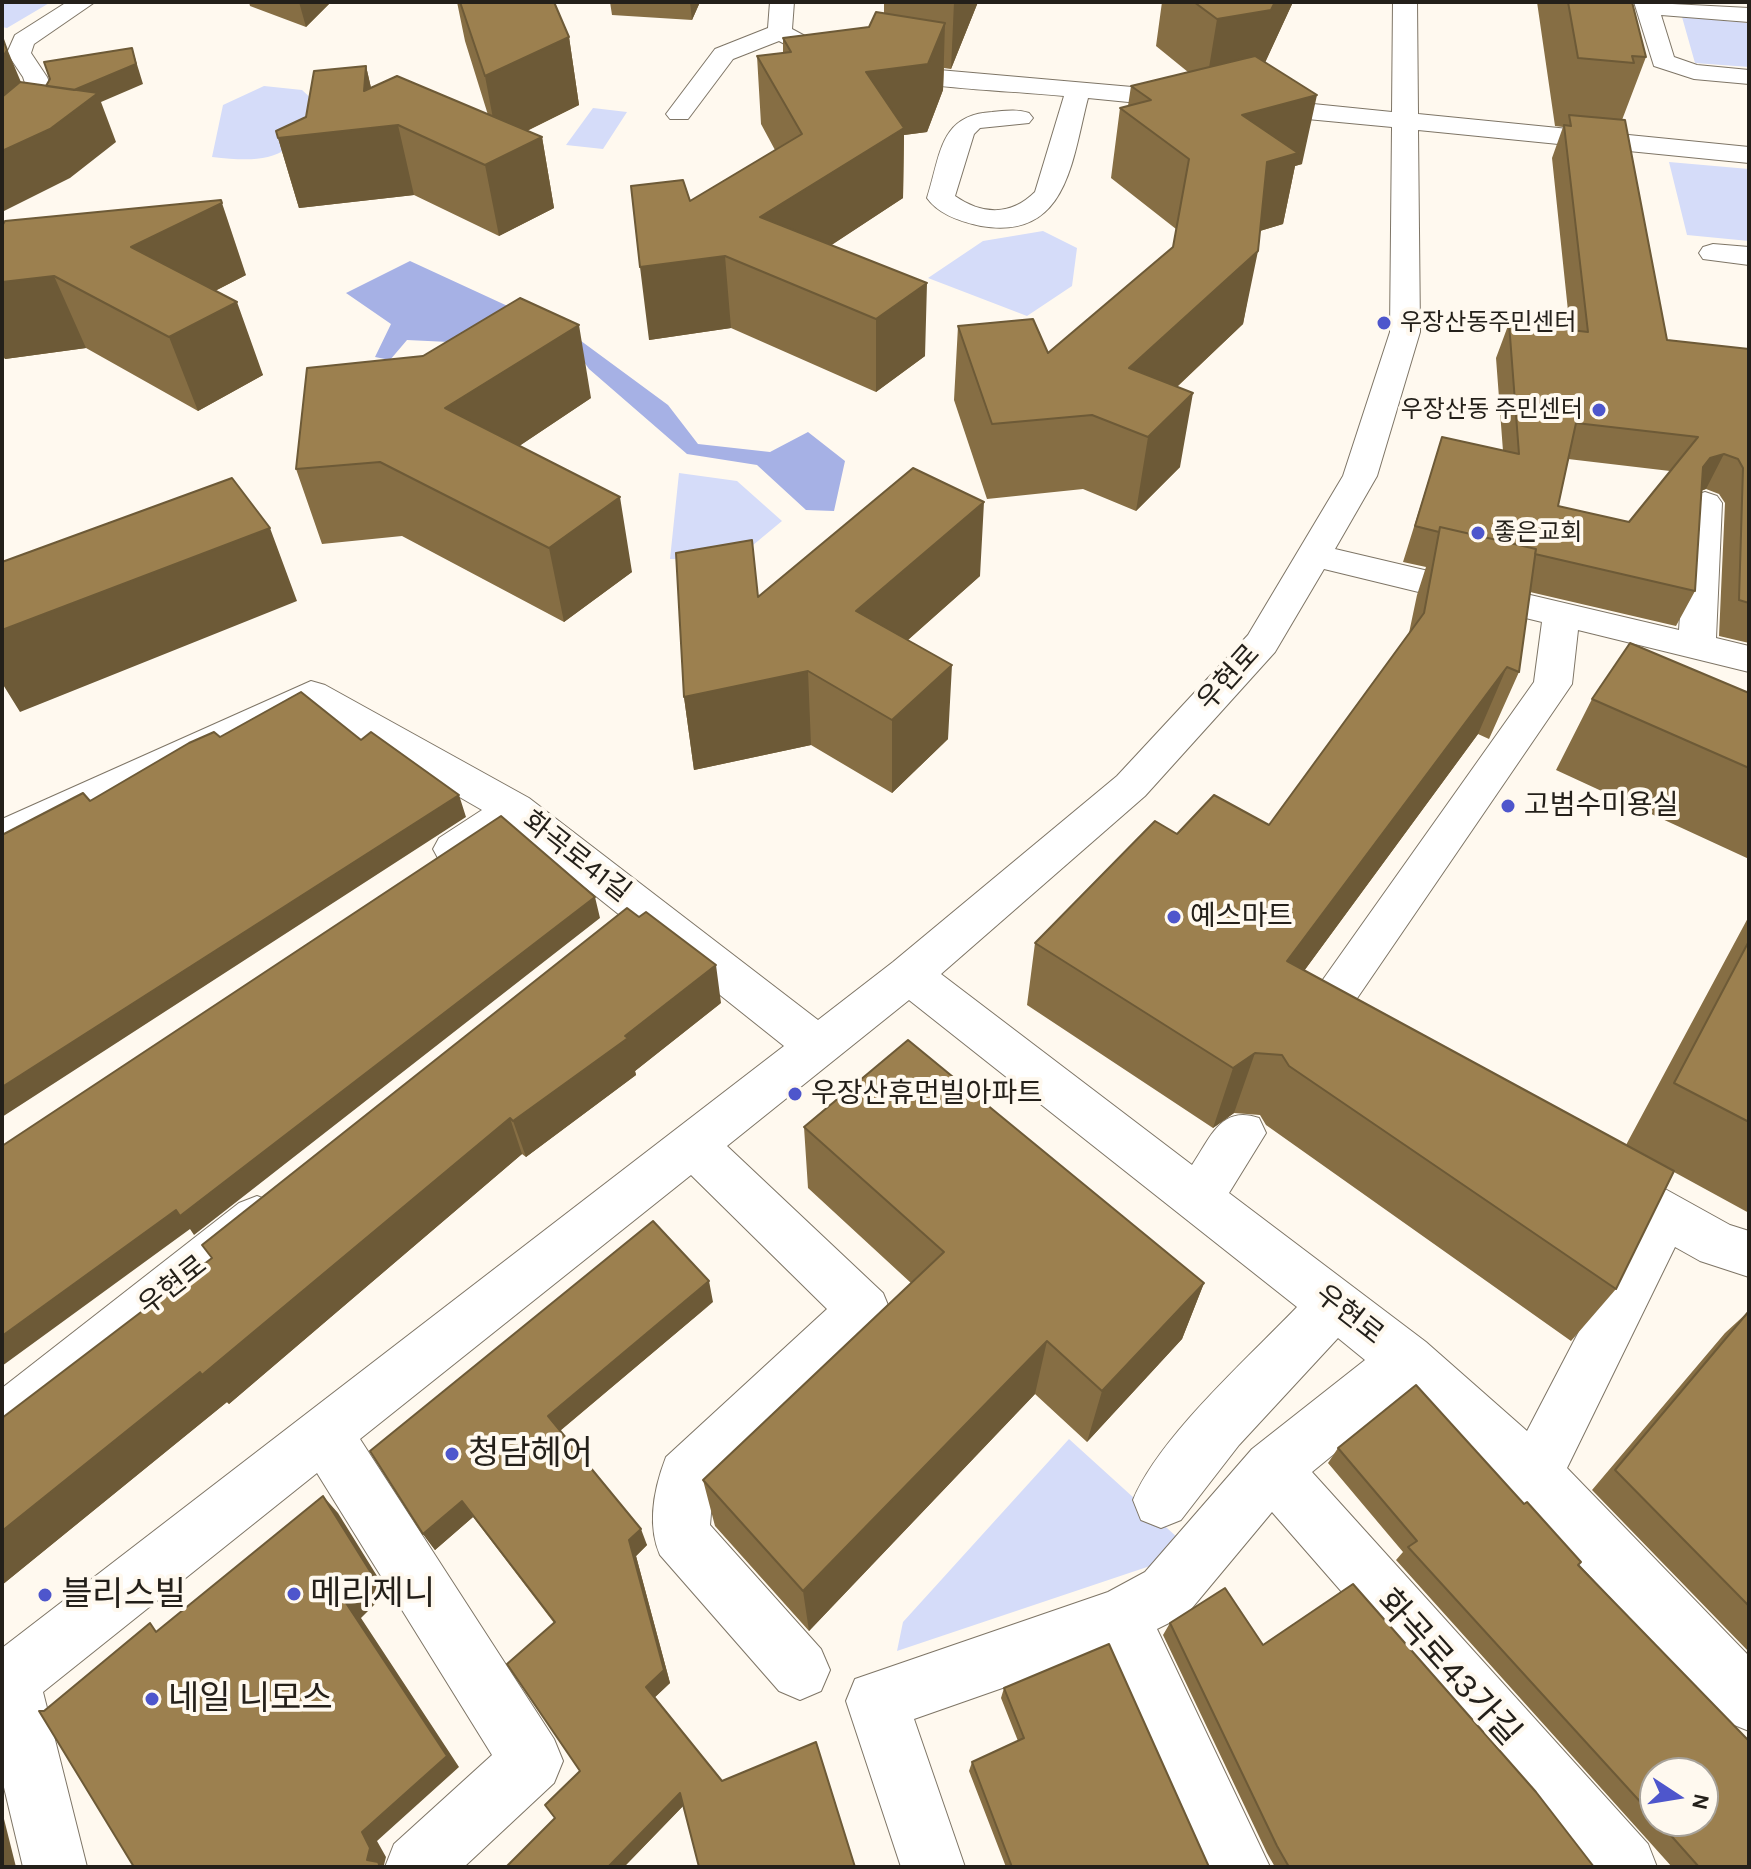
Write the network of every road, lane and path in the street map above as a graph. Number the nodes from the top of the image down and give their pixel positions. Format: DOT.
graph roads {
  1 [pos="83,2"];
  2 [pos="782,2"];
  3 [pos="1405,2"];
  4 [pos="1646,4"];
  5 [pos="1749,15"];
  6 [pos="780,32"];
  7 [pos="12,37"];
  8 [pos="1749,77"];
  9 [pos="1078,90"];
  10 [pos="679,114"];
  11 [pos="1020,118"];
  12 [pos="1405,121"];
  13 [pos="2,144"];
  14 [pos="1749,155"];
  15 [pos="1713,253"];
  16 [pos="1749,256"];
  17 [pos="1705,503"];
  18 [pos="1314,555"];
  19 [pos="1561,614"];
  20 [pos="1697,647"];
  21 [pos="1749,659"];
  22 [pos="514,809"];
  23 [pos="2,837"];
  24 [pos="422,870"];
  25 [pos="645,911"];
  26 [pos="608,941"];
  27 [pos="909,975"];
  28 [pos="818,1046"];
  29 [pos="1372,1050"];
  30 [pos="1242,1133"];
  31 [pos="691,1143"];
  32 [pos="1561,1157"];
  33 [pos="286,1196"];
  34 [pos="1198,1197"];
  35 [pos="1665,1216"];
  36 [pos="1749,1254"];
  37 [pos="1335,1304"];
  38 [pos="1407,1360"];
  39 [pos="2,1422"];
  40 [pos="324,1433"];
  41 [pos="1272,1469"];
  42 [pos="1534,1475"];
  43 [pos="1161,1500"];
  44 [pos="1120,1617"];
  45 [pos="800,1670"];
  46 [pos="6,1683"];
  47 [pos="1749,1700"];
  48 [pos="55,1867"];
  49 [pos="417,1867"];
  50 [pos="933,1867"];
  51 [pos="1238,1867"];
  52 [pos="1625,1867"];
  1 -- 7 [label="street"];
  2 -- 6 [label="street"];
  3 -- 12 [label="street, 우현로"];
  4 -- 5 [label="street"];
  4 -- 8 [label="street"];
  6 -- 9 [label="street"];
  6 -- 10 [label="street"];
  7 -- 13 [label="street"];
  9 -- 11 [label="street"];
  9 -- 12 [label="street"];
  12 -- 14 [label="street"];
  12 -- 18 [label="street, 우현로"];
  15 -- 16 [label="street"];
  17 -- 20 [label="street"];
  18 -- 19 [label="street"];
  18 -- 27 [label="street, 우현로"];
  19 -- 20 [label="street"];
  19 -- 29 [label="street"];
  20 -- 21 [label="street"];
  22 -- 23 [label="street"];
  22 -- 24 [label="street, 화곡로41길"];
  22 -- 25 [label="street, 화곡로41길"];
  25 -- 26 [label="street"];
  25 -- 28 [label="street, 화곡로41길"];
  27 -- 28 [label="street, 우현로"];
  27 -- 34 [label="street, 우현로"];
  28 -- 31 [label="street, 우현로"];
  30 -- 34 [label="street"];
  31 -- 40 [label="street, 우현로"];
  31 -- 45 [label="street"];
  32 -- 35 [label="street"];
  33 -- 39 [label="street, 우현로"];
  34 -- 37 [label="street, 우현로"];
  35 -- 36 [label="street"];
  35 -- 42 [label="street"];
  37 -- 38 [label="street, 우현로"];
  37 -- 43 [label="street"];
  38 -- 41 [label="street"];
  38 -- 42 [label="street, 우현로"];
  40 -- 46 [label="street, 우현로"];
  40 -- 49 [label="street"];
  41 -- 44 [label="street"];
  41 -- 52 [label="street, 화곡로43가길"];
  42 -- 47 [label="street, 우현로"];
  44 -- 50 [label="street"];
  44 -- 51 [label="street"];
  46 -- 48 [label="street, 우현로"];
}
